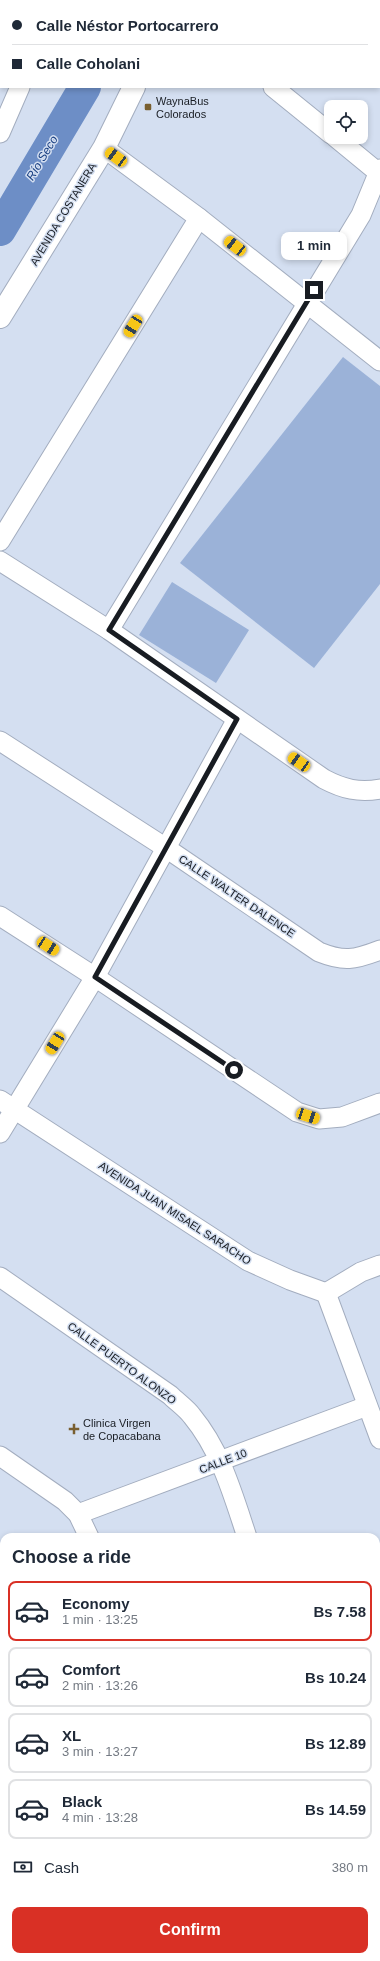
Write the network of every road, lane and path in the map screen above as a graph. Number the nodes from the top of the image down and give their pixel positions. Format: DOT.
graph roads {
  1 [pos="19,88"];
  2 [pos="134,88"];
  3 [pos="274,88"];
  4 [pos="4,111"];
  5 [pos="324,128"];
  6 [pos="0,133"];
  7 [pos="343,144"];
  8 [pos="104,148"];
  9 [pos="380,172"];
  10 [pos="199,218"];
  11 [pos="307,302"];
  12 [pos="0,317"];
  13 [pos="380,361"];
  14 [pos="0,541"];
  15 [pos="0,561"];
  16 [pos="109,630"];
  17 [pos="237,719"];
  18 [pos="0,741"];
  19 [pos="380,789"];
  20 [pos="166,848"];
  21 [pos="0,916"];
  22 [pos="380,950"];
  23 [pos="95,977"];
  24 [pos="380,1103"];
  25 [pos="8,1104"];
  26 [pos="0,1133"];
  27 [pos="380,1265"];
  28 [pos="0,1277"];
  29 [pos="326,1293"];
  30 [pos="373,1412"];
  31 [pos="380,1439"];
  32 [pos="0,1456"];
  33 [pos="221,1462"];
  34 [pos="78,1514"];
  35 [pos="87,1533"];
  36 [pos="246,1533"];
  1 -- 4 [label="street"];
  2 -- 8 [label="main road, AVENIDA COSTANERA"];
  3 -- 5 [label="street"];
  4 -- 6 [label="street"];
  7 -- 9 [label="street"];
  8 -- 10 [label="street"];
  8 -- 12 [label="main road, AVENIDA COSTANERA"];
  9 -- 11 [label="street"];
  10 -- 11 [label="street"];
  10 -- 14 [label="street"];
  11 -- 13 [label="street"];
  11 -- 16 [label="street"];
  15 -- 16 [label="street"];
  16 -- 17 [label="street"];
  17 -- 19 [label="street"];
  17 -- 20 [label="street"];
  18 -- 20 [label="street, CALLE WALTER DALENCE"];
  20 -- 22 [label="street, CALLE WALTER DALENCE"];
  20 -- 23 [label="street"];
  21 -- 23 [label="street"];
  23 -- 24 [label="street"];
  23 -- 25 [label="street"];
  25 -- 26 [label="street"];
  25 -- 29 [label="street, AVENIDA JUAN MISAEL SARACHO"];
  27 -- 29 [label="street"];
  28 -- 33 [label="street, CALLE PUERTO ALONZO"];
  29 -- 30 [label="street"];
  30 -- 31 [label="street"];
  30 -- 33 [label="street, CALLE 10"];
  32 -- 34 [label="street"];
  33 -- 34 [label="street, CALLE 10"];
  33 -- 36 [label="street, CALLE PUERTO ALONZO"];
  34 -- 35 [label="street"];
}
